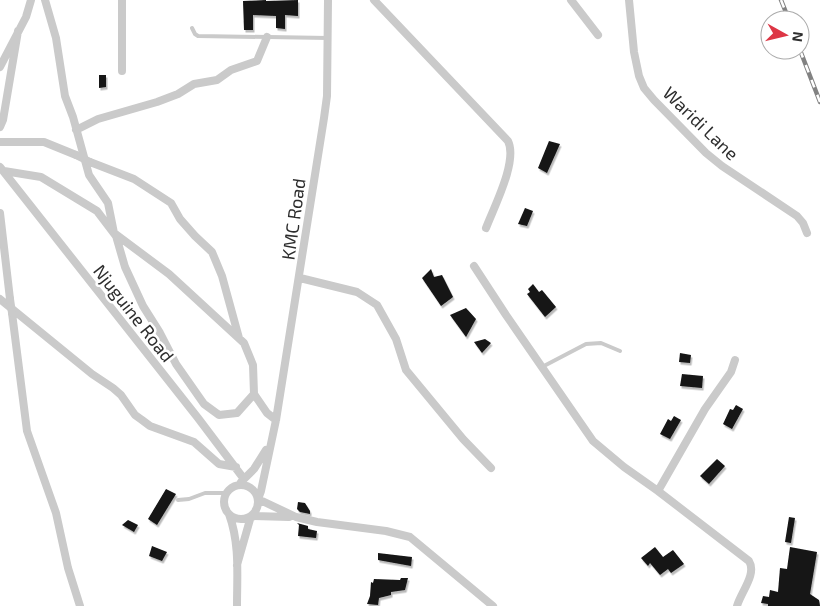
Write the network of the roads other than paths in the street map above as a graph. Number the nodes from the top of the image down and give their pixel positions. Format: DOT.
graph roads {
  1 [pos="31,0"];
  2 [pos="45,0"];
  3 [pos="122,0"];
  4 [pos="328,0"];
  5 [pos="374,0"];
  6 [pos="571,0"];
  7 [pos="629,0"];
  8 [pos="192,28"];
  9 [pos="18,31"];
  10 [pos="598,35"];
  11 [pos="267,37"];
  12 [pos="328,38"];
  13 [pos="0,67"];
  14 [pos="122,71"];
  15 [pos="0,127"];
  16 [pos="76,130"];
  17 [pos="0,142"];
  18 [pos="1,170"];
  19 [pos="0,212"];
  20 [pos="486,228"];
  21 [pos="114,233"];
  22 [pos="807,233"];
  23 [pos="474,266"];
  24 [pos="300,278"];
  25 [pos="0,299"];
  26 [pos="239,338"];
  27 [pos="620,351"];
  28 [pos="736,360"];
  29 [pos="542,367"];
  30 [pos="254,394"];
  31 [pos="276,420"];
  32 [pos="271,442"];
  33 [pos="236,467"];
  34 [pos="491,468"];
  35 [pos="244,479"];
  36 [pos="234,487"];
  37 [pos="658,491"];
  38 [pos="226,493"];
  39 [pos="258,499"];
  40 [pos="178,500"];
  41 [pos="229,514"];
  42 [pos="251,516"];
  43 [pos="296,517"];
  44 [pos="237,565"];
  45 [pos="80,606"];
  46 [pos="237,606"];
  47 [pos="492,606"];
  48 [pos="737,606"];
  1 -- 9 [label="street"];
  2 -- 16 [label="street"];
  3 -- 14 [label="street"];
  4 -- 12 [label="street, KMC Road"];
  5 -- 20 [label="street"];
  6 -- 10 [label="street"];
  7 -- 22 [label="street, Waridi Lane"];
  8 -- 11 [label="lane"];
  9 -- 13 [label="street"];
  9 -- 15 [label="street"];
  11 -- 12 [label="lane"];
  11 -- 16 [label="street"];
  12 -- 24 [label="street, KMC Road"];
  16 -- 21 [label="street"];
  17 -- 26 [label="street, bridge"];
  18 -- 21 [label="street"];
  18 -- 33 [label="street, Njuguine Road"];
  19 -- 45 [label="street, bridge"];
  21 -- 26 [label="street"];
  21 -- 30 [label="street"];
  23 -- 29 [label="street"];
  24 -- 31 [label="street, KMC Road"];
  24 -- 34 [label="street"];
  25 -- 33 [label="street"];
  26 -- 30 [label="street"];
  27 -- 29 [label="lane"];
  28 -- 37 [label="street"];
  29 -- 37 [label="street"];
  30 -- 31 [label="street"];
  31 -- 32 [label="street, KMC Road"];
  32 -- 35 [label="street, KMC Road"];
  32 -- 39 [label="street, KMC Road"];
  33 -- 35 [label="street, Njuguine Road"];
  35 -- 36 [label="street, KMC Road"];
  36 -- 38 [label="street"];
  36 -- 39 [label="street"];
  37 -- 48 [label="street"];
  38 -- 40 [label="lane"];
  38 -- 41 [label="street"];
  39 -- 42 [label="street"];
  39 -- 43 [label="street"];
  41 -- 42 [label="street"];
  41 -- 44 [label="street"];
  42 -- 43 [label="street"];
  42 -- 44 [label="street"];
  43 -- 47 [label="street"];
  44 -- 46 [label="street"];
}
